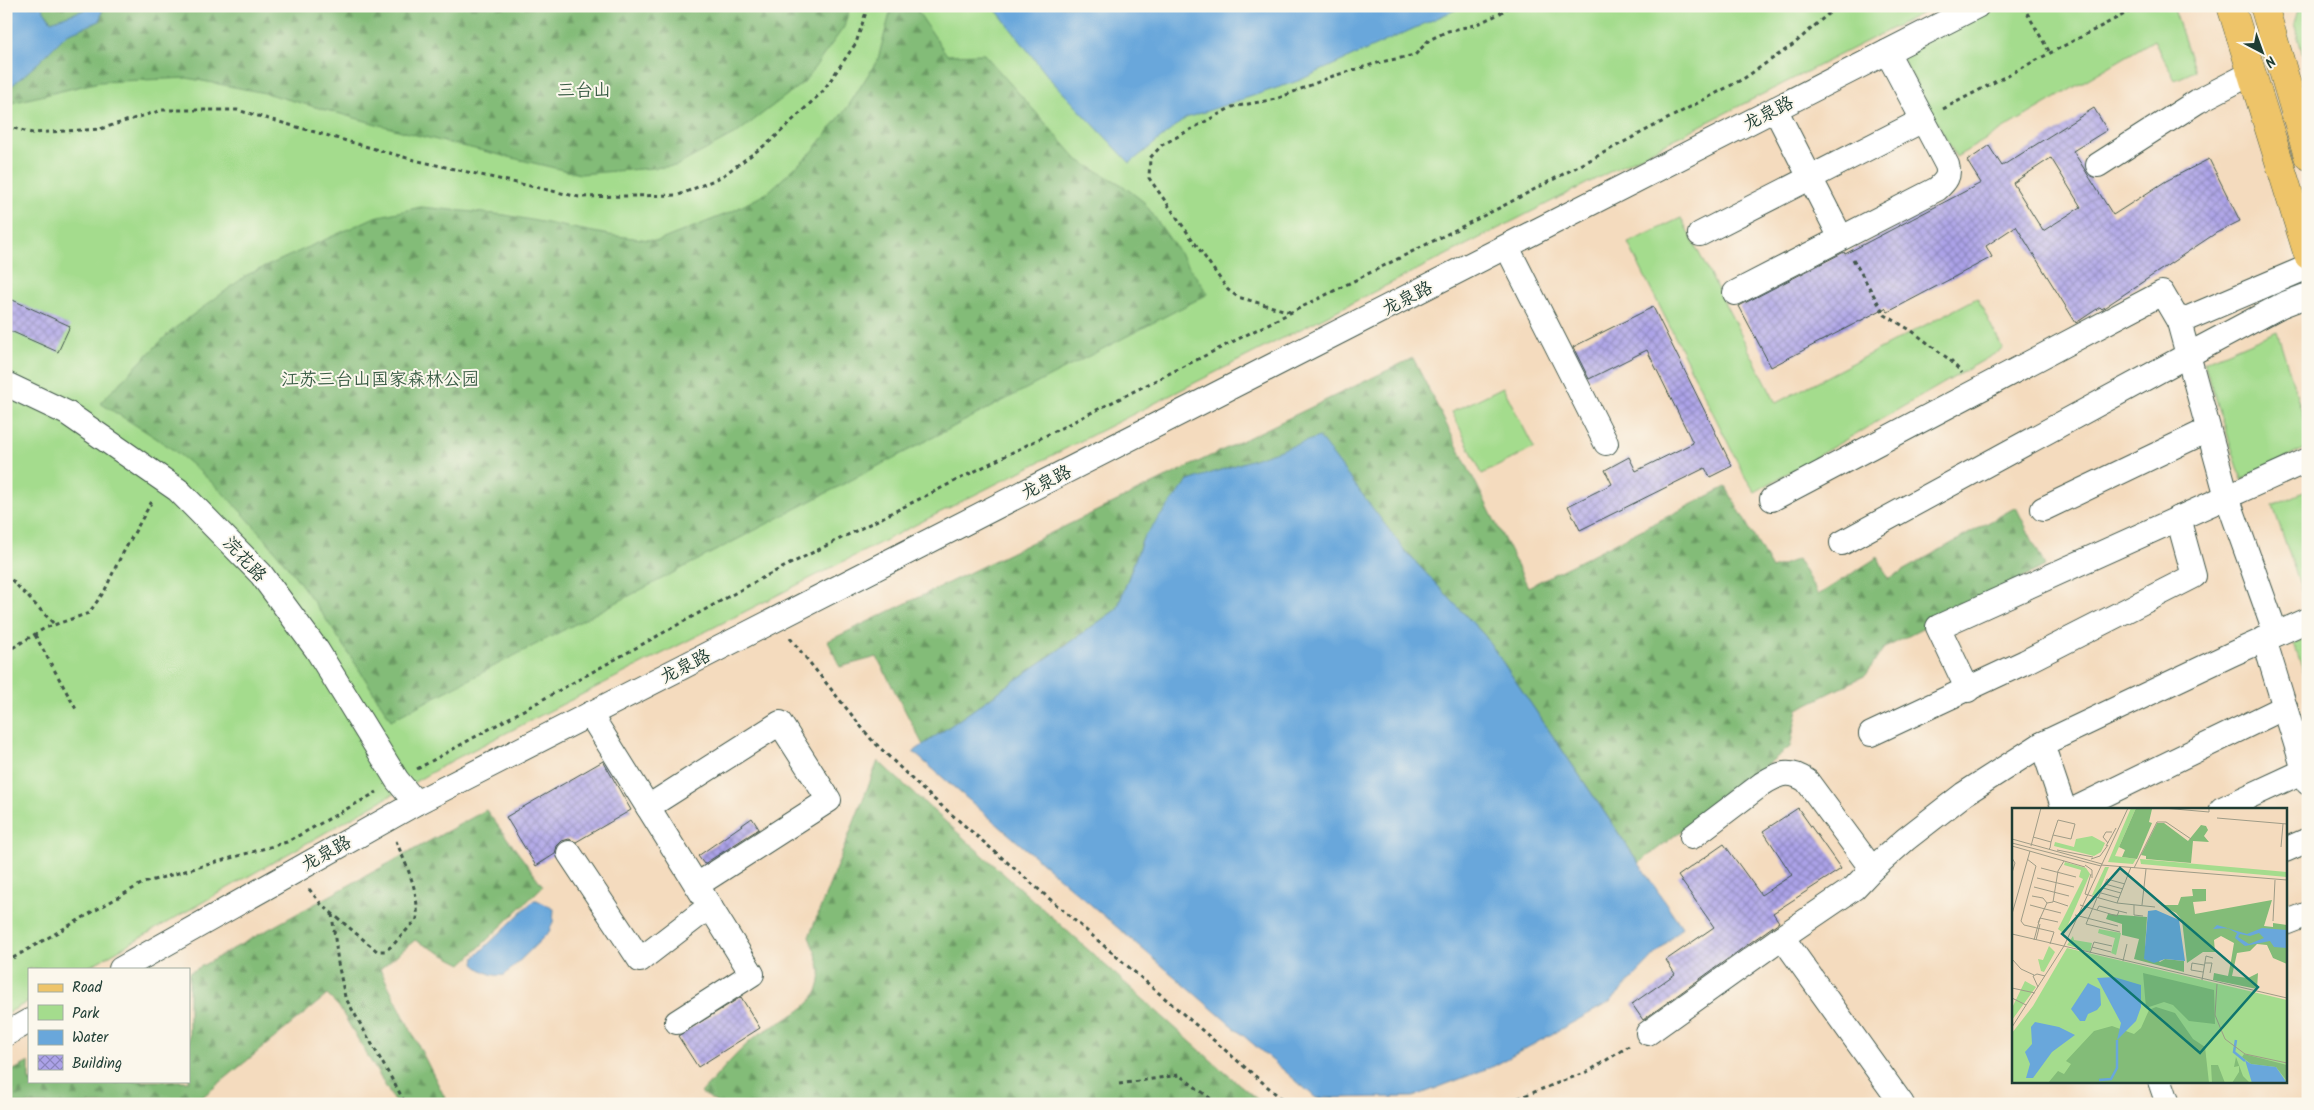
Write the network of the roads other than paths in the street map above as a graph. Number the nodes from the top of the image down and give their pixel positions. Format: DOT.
graph roads {
  1 [pos="1978,6"];
  2 [pos="2231,6"];
  3 [pos="2264,6"];
  4 [pos="1887,52"];
  5 [pos="2252,73"];
  6 [pos="1775,109"];
  7 [pos="1923,120"];
  8 [pos="2308,156"];
  9 [pos="2098,165"];
  10 [pos="1810,178"];
  11 [pos="1700,234"];
  12 [pos="1841,238"];
  13 [pos="1507,247"];
  14 [pos="2308,254"];
  15 [pos="2308,267"];
  16 [pos="1735,293"];
  17 [pos="2308,295"];
  18 [pos="2178,322"];
  19 [pos="2188,355"];
  20 [pos="6,384"];
  21 [pos="2208,430"];
  22 [pos="1606,443"];
  23 [pos="2308,460"];
  24 [pos="2226,497"];
  25 [pos="1772,499"];
  26 [pos="2042,509"];
  27 [pos="2178,518"];
  28 [pos="1842,543"];
  29 [pos="2308,620"];
  30 [pos="2270,636"];
  31 [pos="1968,690"];
  32 [pos="2285,707"];
  33 [pos="590,714"];
  34 [pos="1871,734"];
  35 [pos="2042,744"];
  36 [pos="2306,777"];
  37 [pos="416,803"];
  38 [pos="648,807"];
  39 [pos="2064,808"];
  40 [pos="2077,808"];
  41 [pos="2225,808"];
  42 [pos="1692,837"];
  43 [pos="2308,840"];
  44 [pos="2286,850"];
  45 [pos="569,853"];
  46 [pos="1872,869"];
  47 [pos="697,885"];
  48 [pos="710,906"];
  49 [pos="2308,914"];
  50 [pos="2286,924"];
  51 [pos="1782,937"];
  52 [pos="123,968"];
  53 [pos="28,1022"];
  54 [pos="677,1022"];
  55 [pos="1648,1033"];
  56 [pos="6,1034"];
  57 [pos="2160,1082"];
  58 [pos="1902,1104"];
  59 [pos="2168,1104"];
  1 -- 4 [label="street, 龙泉路"];
  2 -- 5 [label="main road"];
  3 -- 8 [label="main road"];
  4 -- 6 [label="street, 龙泉路"];
  4 -- 7 [label="street"];
  5 -- 9 [label="street"];
  5 -- 14 [label="main road"];
  6 -- 10 [label="street"];
  6 -- 13 [label="street, 龙泉路"];
  7 -- 10 [label="street"];
  7 -- 12 [label="street"];
  10 -- 11 [label="street"];
  10 -- 12 [label="street"];
  12 -- 16 [label="street"];
  13 -- 22 [label="street"];
  13 -- 33 [label="street, 龙泉路"];
  15 -- 18 [label="street"];
  17 -- 19 [label="street"];
  18 -- 19 [label="street"];
  18 -- 25 [label="street"];
  19 -- 21 [label="street"];
  19 -- 28 [label="street"];
  20 -- 37 [label="street, 浣花路"];
  21 -- 24 [label="street"];
  21 -- 26 [label="street"];
  23 -- 24 [label="street"];
  24 -- 27 [label="street"];
  24 -- 30 [label="street"];
  27 -- 31 [label="street"];
  27 -- 31 [label="street"];
  29 -- 30 [label="street"];
  30 -- 32 [label="street"];
  30 -- 35 [label="street"];
  31 -- 34 [label="street"];
  32 -- 36 [label="street"];
  32 -- 40 [label="street"];
  33 -- 37 [label="street, 龙泉路"];
  33 -- 38 [label="street"];
  35 -- 39 [label="street"];
  35 -- 46 [label="street"];
  36 -- 41 [label="street"];
  37 -- 52 [label="street, 龙泉路"];
  38 -- 47 [label="street"];
  38 -- 47 [label="street"];
  42 -- 46 [label="street"];
  43 -- 44 [label="street"];
  45 -- 48 [label="street"];
  46 -- 51 [label="street"];
  47 -- 48 [label="street"];
  48 -- 54 [label="street"];
  49 -- 50 [label="street"];
  51 -- 55 [label="street"];
  51 -- 58 [label="street"];
  53 -- 56 [label="street"];
  57 -- 59 [label="street"];
}
